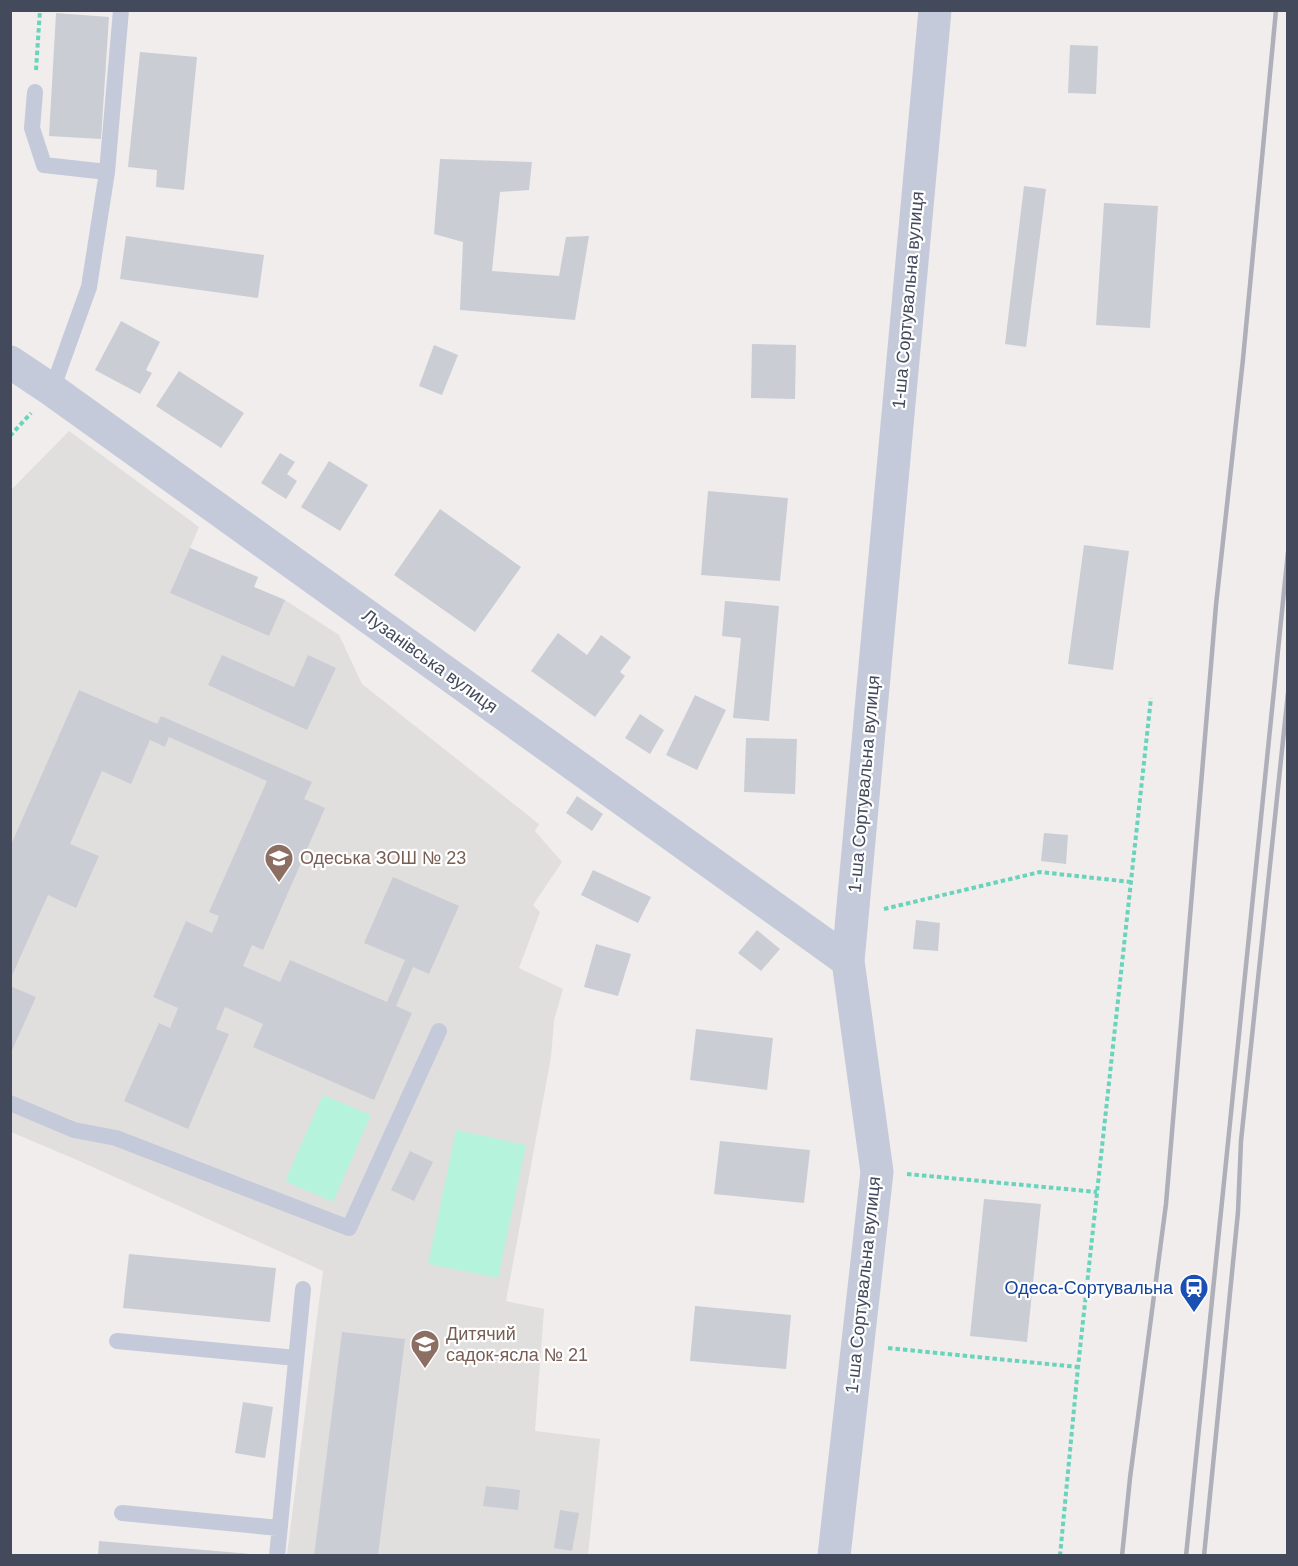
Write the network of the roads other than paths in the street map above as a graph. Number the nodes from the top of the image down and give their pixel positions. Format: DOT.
graph roads {
  1 [pos="121,10"];
  2 [pos="935,10"];
  3 [pos="34,92"];
  4 [pos="107,172"];
  5 [pos="10,362"];
  6 [pos="52,390"];
  7 [pos="848,961"];
  8 [pos="439,1031"];
  9 [pos="10,1103"];
  10 [pos="303,1289"];
  11 [pos="117,1341"];
  12 [pos="296,1358"];
  13 [pos="122,1513"];
  14 [pos="279,1528"];
  15 [pos="277,1556"];
  16 [pos="834,1556"];
  1 -- 4 [label="lane"];
  2 -- 7 [label="street, 1-ша Сортувальна вулиця"];
  3 -- 4 [label="lane"];
  4 -- 6 [label="lane"];
  5 -- 6 [label="street, Лузанівська вулиця"];
  6 -- 7 [label="street, Лузанівська вулиця"];
  7 -- 16 [label="street, 1-ша Сортувальна вулиця"];
  8 -- 9 [label="lane"];
  10 -- 12 [label="lane"];
  11 -- 12 [label="lane"];
  12 -- 14 [label="lane"];
  13 -- 14 [label="lane"];
  14 -- 15 [label="lane"];
}
